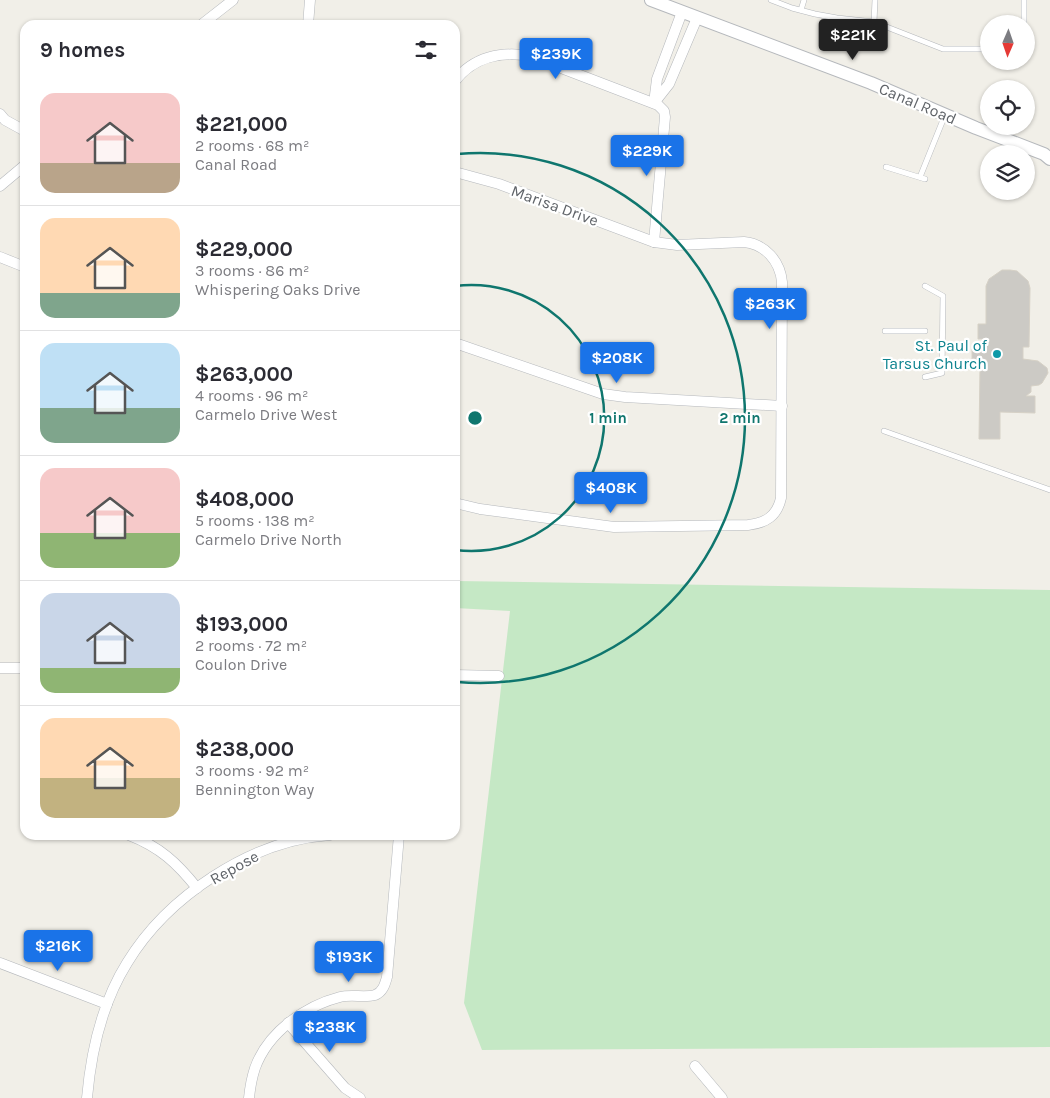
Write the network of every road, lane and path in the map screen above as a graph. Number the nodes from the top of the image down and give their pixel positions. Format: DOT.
graph roads {
  1 [pos="233,0"];
  2 [pos="310,0"];
  3 [pos="651,0"];
  4 [pos="771,0"];
  5 [pos="804,0"];
  6 [pos="875,0"];
  7 [pos="1024,0"];
  8 [pos="801,10"];
  9 [pos="682,12"];
  10 [pos="1024,15"];
  11 [pos="697,18"];
  12 [pos="207,20"];
  13 [pos="308,20"];
  14 [pos="874,22"];
  15 [pos="980,49"];
  16 [pos="460,76"];
  17 [pos="654,103"];
  18 [pos="0,114"];
  19 [pos="945,114"];
  20 [pos="20,128"];
  21 [pos="1048,155"];
  22 [pos="886,167"];
  23 [pos="20,170"];
  24 [pos="460,173"];
  25 [pos="0,186"];
  26 [pos="654,242"];
  27 [pos="0,257"];
  28 [pos="20,265"];
  29 [pos="925,286"];
  30 [pos="885,331"];
  31 [pos="925,331"];
  32 [pos="460,344"];
  33 [pos="925,377"];
  34 [pos="782,406"];
  35 [pos="884,431"];
  36 [pos="1050,490"];
  37 [pos="460,504"];
  38 [pos="0,668"];
  39 [pos="20,668"];
  40 [pos="460,675"];
  41 [pos="499,676"];
  42 [pos="140,840"];
  43 [pos="302,840"];
  44 [pos="399,840"];
  45 [pos="197,888"];
  46 [pos="0,964"];
  47 [pos="107,1004"];
  48 [pos="288,1023"];
  49 [pos="695,1066"];
  50 [pos="87,1098"];
  51 [pos="249,1098"];
  52 [pos="360,1098"];
  53 [pos="722,1098"];
  1 -- 12 [label="street"];
  2 -- 13 [label="street"];
  3 -- 9 [label="street, Canal Road"];
  4 -- 8 [label="lane"];
  5 -- 8 [label="lane"];
  6 -- 14 [label="lane"];
  7 -- 10 [label="lane"];
  8 -- 14 [label="lane"];
  9 -- 11 [label="street, Canal Road"];
  9 -- 17 [label="street"];
  11 -- 17 [label="street"];
  11 -- 19 [label="street, Canal Road"];
  14 -- 15 [label="lane"];
  16 -- 17 [label="street"];
  17 -- 26 [label="street"];
  18 -- 20 [label="street"];
  19 -- 21 [label="street, Canal Road"];
  19 -- 22 [label="lane"];
  23 -- 25 [label="street"];
  24 -- 26 [label="street, Marisa Drive"];
  26 -- 34 [label="street, Marisa Drive"];
  27 -- 28 [label="street"];
  29 -- 33 [label="lane"];
  30 -- 31 [label="lane"];
  32 -- 34 [label="street"];
  34 -- 37 [label="street, Marisa Drive"];
  35 -- 36 [label="lane"];
  38 -- 39 [label="street"];
  40 -- 41 [label="street"];
  42 -- 45 [label="street"];
  43 -- 45 [label="street, Repose"];
  44 -- 48 [label="street"];
  45 -- 47 [label="street, Repose"];
  46 -- 47 [label="street"];
  47 -- 50 [label="street, Repose"];
  48 -- 51 [label="street"];
  48 -- 52 [label="street"];
  49 -- 53 [label="street"];
}
